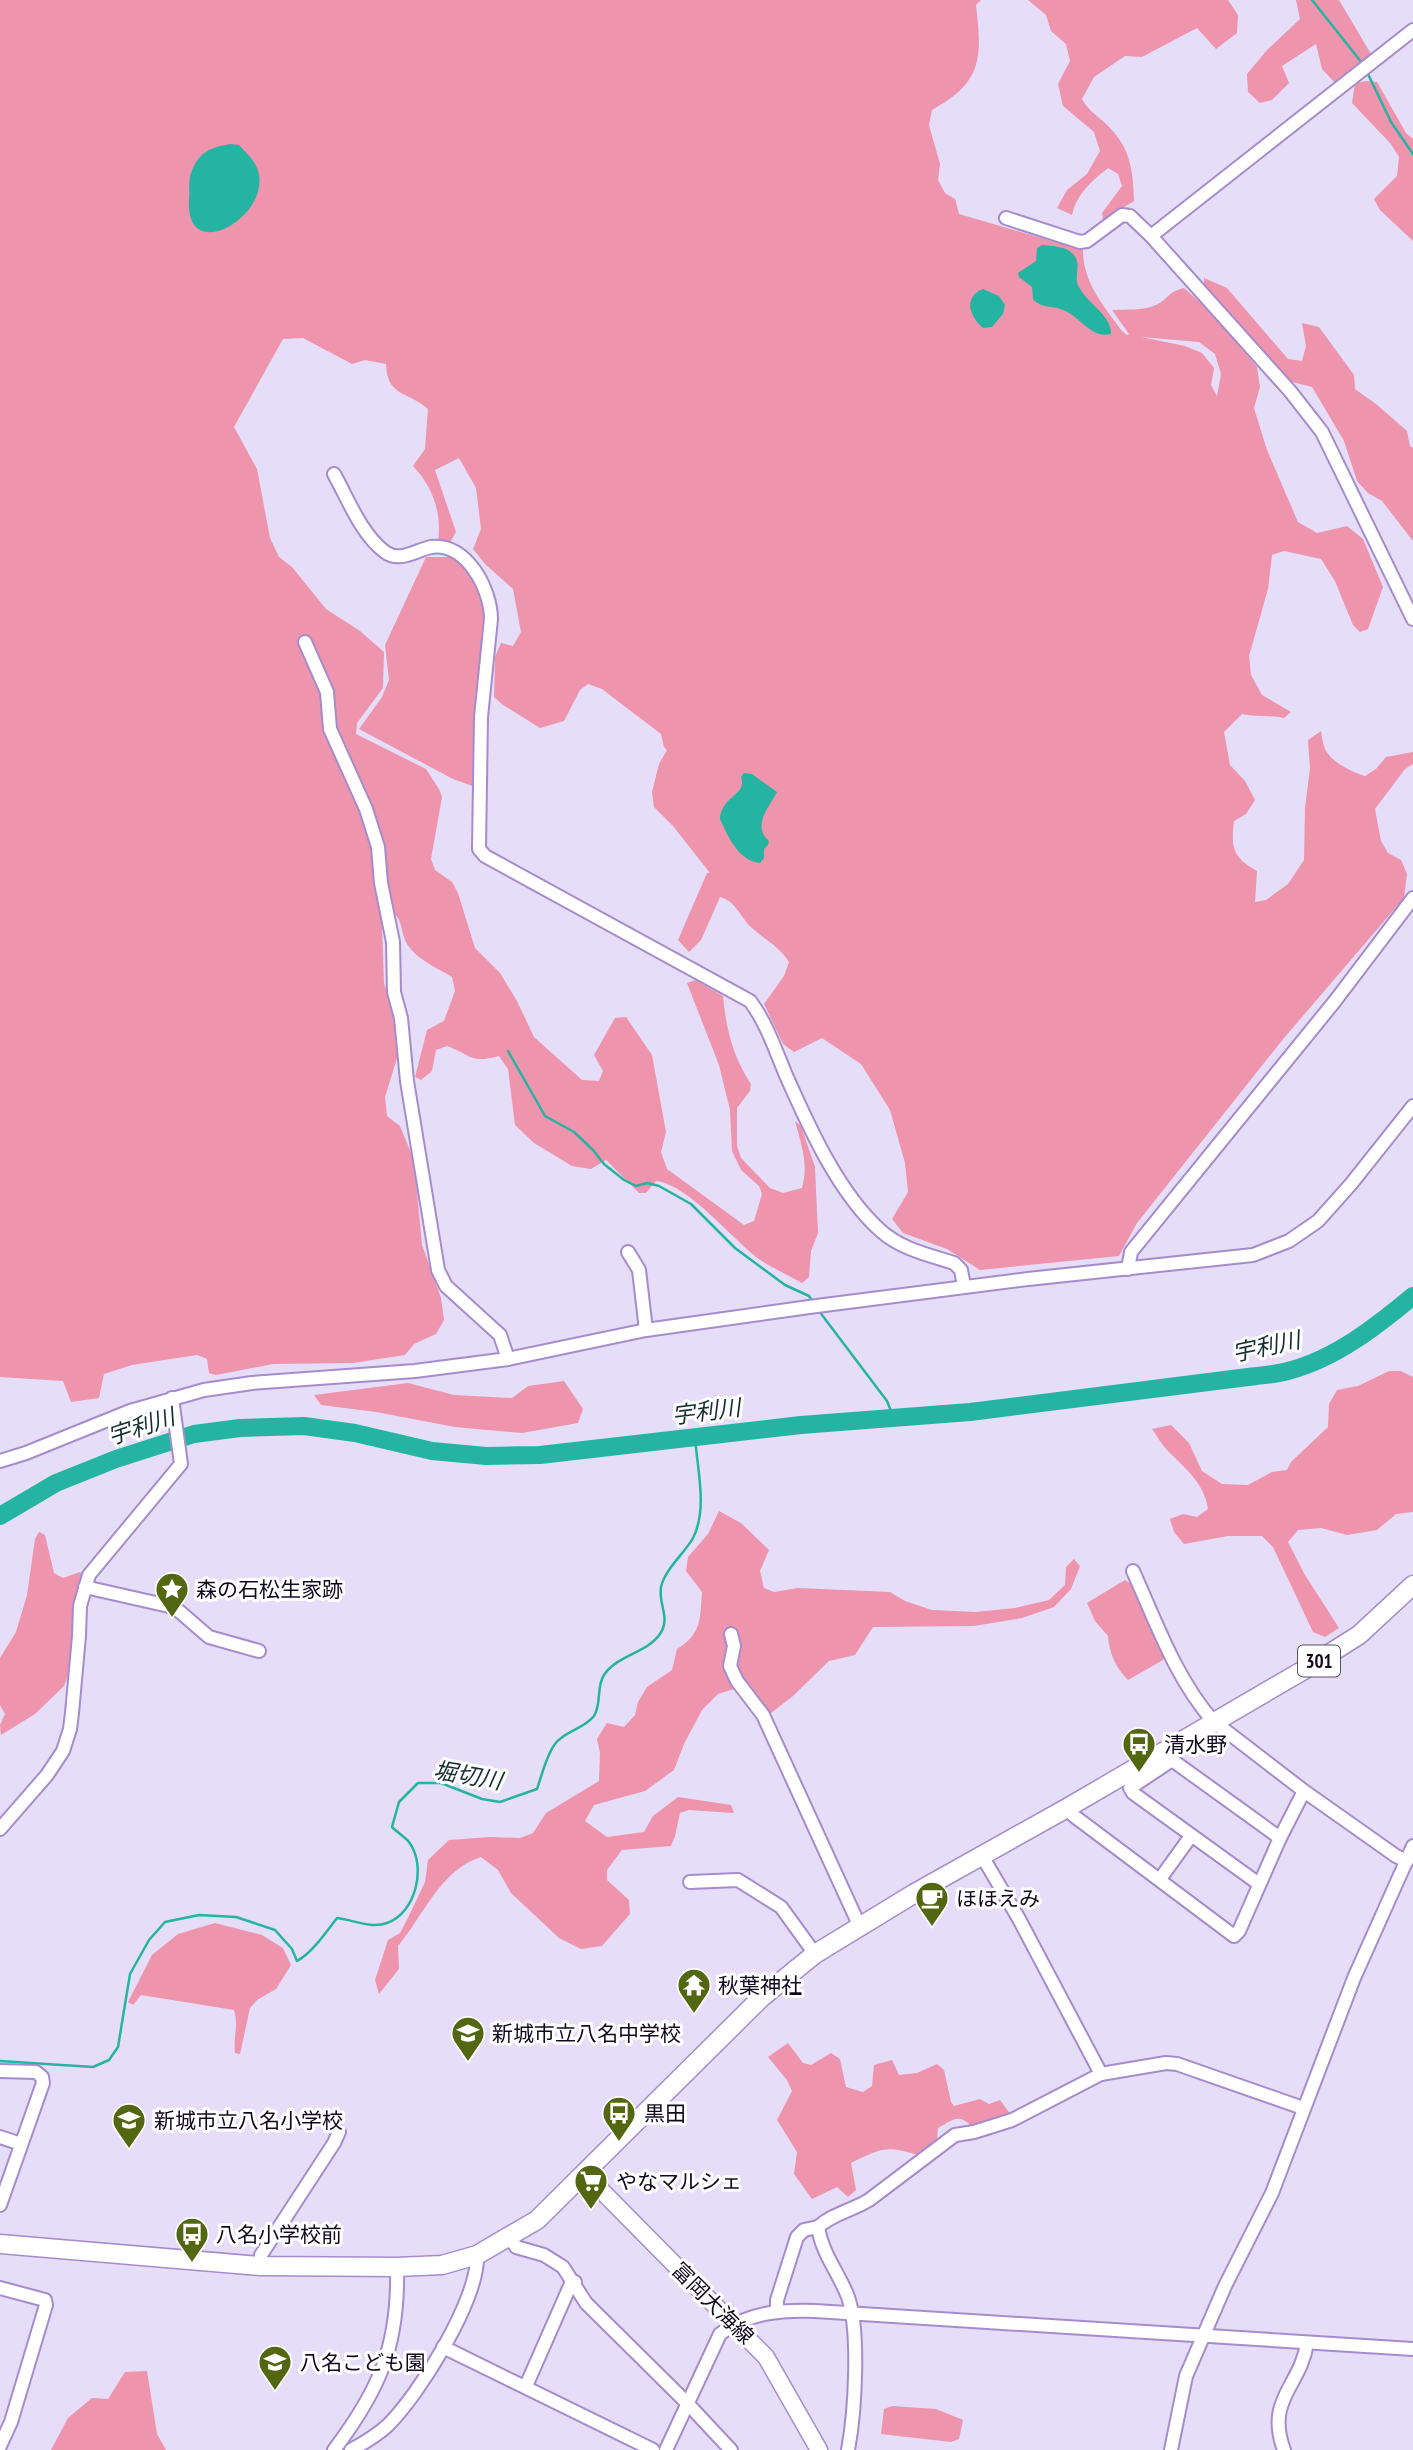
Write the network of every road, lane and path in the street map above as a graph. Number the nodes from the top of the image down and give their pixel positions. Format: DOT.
graph roads {
  1 [pos="1413,30"];
  2 [pos="1006,218"];
  3 [pos="1151,236"];
  4 [pos="334,474"];
  5 [pos="1413,619"];
  6 [pos="305,642"];
  7 [pos="1413,898"];
  8 [pos="1413,1106"];
  9 [pos="628,1252"];
  10 [pos="1128,1269"];
  11 [pos="964,1286"];
  12 [pos="646,1330"];
  13 [pos="508,1359"];
  14 [pos="172,1398"];
  15 [pos="0,1461"];
  16 [pos="1133,1571"];
  17 [pos="1413,1585"];
  18 [pos="85,1587"];
  19 [pos="731,1634"];
  20 [pos="259,1651"];
  21 [pos="1213,1721"];
  22 [pos="1304,1791"];
  23 [pos="1067,1808"];
  24 [pos="0,1829"];
  25 [pos="1191,1836"];
  26 [pos="1280,1838"];
  27 [pos="1413,1846"];
  28 [pos="982,1856"];
  29 [pos="1407,1861"];
  30 [pos="1160,1879"];
  31 [pos="690,1882"];
  32 [pos="1259,1884"];
  33 [pos="860,1927"];
  34 [pos="815,1954"];
  35 [pos="0,2071"];
  36 [pos="1101,2074"];
  37 [pos="1303,2108"];
  38 [pos="339,2132"];
  39 [pos="0,2137"];
  40 [pos="21,2144"];
  41 [pos="585,2174"];
  42 [pos="0,2205"];
  43 [pos="818,2227"];
  44 [pos="510,2238"];
  45 [pos="0,2244"];
  46 [pos="477,2255"];
  47 [pos="260,2266"];
  48 [pos="397,2267"];
  49 [pos="575,2282"];
  50 [pos="0,2288"];
  51 [pos="777,2311"];
  52 [pos="851,2313"];
  53 [pos="735,2324"];
  54 [pos="1204,2337"];
  55 [pos="1307,2343"];
  56 [pos="443,2347"];
  57 [pos="1413,2349"];
  58 [pos="526,2386"];
  59 [pos="688,2404"];
  60 [pos="0,2446"];
  61 [pos="338,2449"];
  62 [pos="817,2449"];
  63 [pos="351,2450"];
  64 [pos="653,2450"];
  65 [pos="666,2450"];
  66 [pos="731,2450"];
  67 [pos="848,2450"];
  68 [pos="1171,2450"];
  69 [pos="1284,2450"];
  1 -- 3 [label="street"];
  2 -- 3 [label="street"];
  3 -- 5 [label="street"];
  4 -- 11 [label="street"];
  6 -- 13 [label="street"];
  7 -- 10 [label="street"];
  8 -- 10 [label="street"];
  9 -- 12 [label="street"];
  10 -- 11 [label="street"];
  11 -- 12 [label="street"];
  12 -- 13 [label="street"];
  13 -- 14 [label="street"];
  14 -- 15 [label="street"];
  14 -- 18 [label="street"];
  16 -- 21 [label="street"];
  17 -- 21 [label="highway, 301"];
  18 -- 20 [label="street"];
  18 -- 24 [label="street"];
  19 -- 33 [label="street"];
  21 -- 22 [label="street"];
  21 -- 23 [label="highway, 301"];
  22 -- 26 [label="street"];
  22 -- 29 [label="street"];
  23 -- 28 [label="highway, 301"];
  23 -- 30 [label="street"];
  25 -- 26 [label="street"];
  25 -- 30 [label="street"];
  25 -- 32 [label="street"];
  26 -- 32 [label="street"];
  27 -- 29 [label="street"];
  28 -- 33 [label="highway, 301"];
  28 -- 36 [label="street"];
  29 -- 37 [label="street"];
  30 -- 32 [label="street"];
  31 -- 34 [label="street"];
  33 -- 34 [label="highway, 301"];
  34 -- 41 [label="highway, 301"];
  35 -- 40 [label="street"];
  36 -- 37 [label="street"];
  36 -- 43 [label="street"];
  37 -- 54 [label="street"];
  38 -- 47 [label="street"];
  39 -- 40 [label="street"];
  40 -- 42 [label="street"];
  41 -- 44 [label="highway, 301"];
  41 -- 53 [label="main road, 富岡大海線"];
  43 -- 51 [label="street"];
  43 -- 52 [label="street"];
  44 -- 46 [label="highway, 301"];
  44 -- 49 [label="street"];
  45 -- 47 [label="highway, 301"];
  46 -- 48 [label="highway, 301"];
  46 -- 56 [label="street"];
  47 -- 48 [label="highway, 301"];
  48 -- 61 [label="street"];
  49 -- 58 [label="street"];
  49 -- 59 [label="street"];
  50 -- 60 [label="street"];
  51 -- 52 [label="street"];
  51 -- 53 [label="street"];
  52 -- 54 [label="street"];
  52 -- 67 [label="street"];
  53 -- 59 [label="street"];
  53 -- 62 [label="main road, 富岡大海線"];
  54 -- 55 [label="street"];
  54 -- 68 [label="street"];
  55 -- 57 [label="street"];
  55 -- 69 [label="street"];
  56 -- 58 [label="street"];
  56 -- 63 [label="street"];
  58 -- 64 [label="street"];
  59 -- 65 [label="street"];
  59 -- 66 [label="street"];
}
